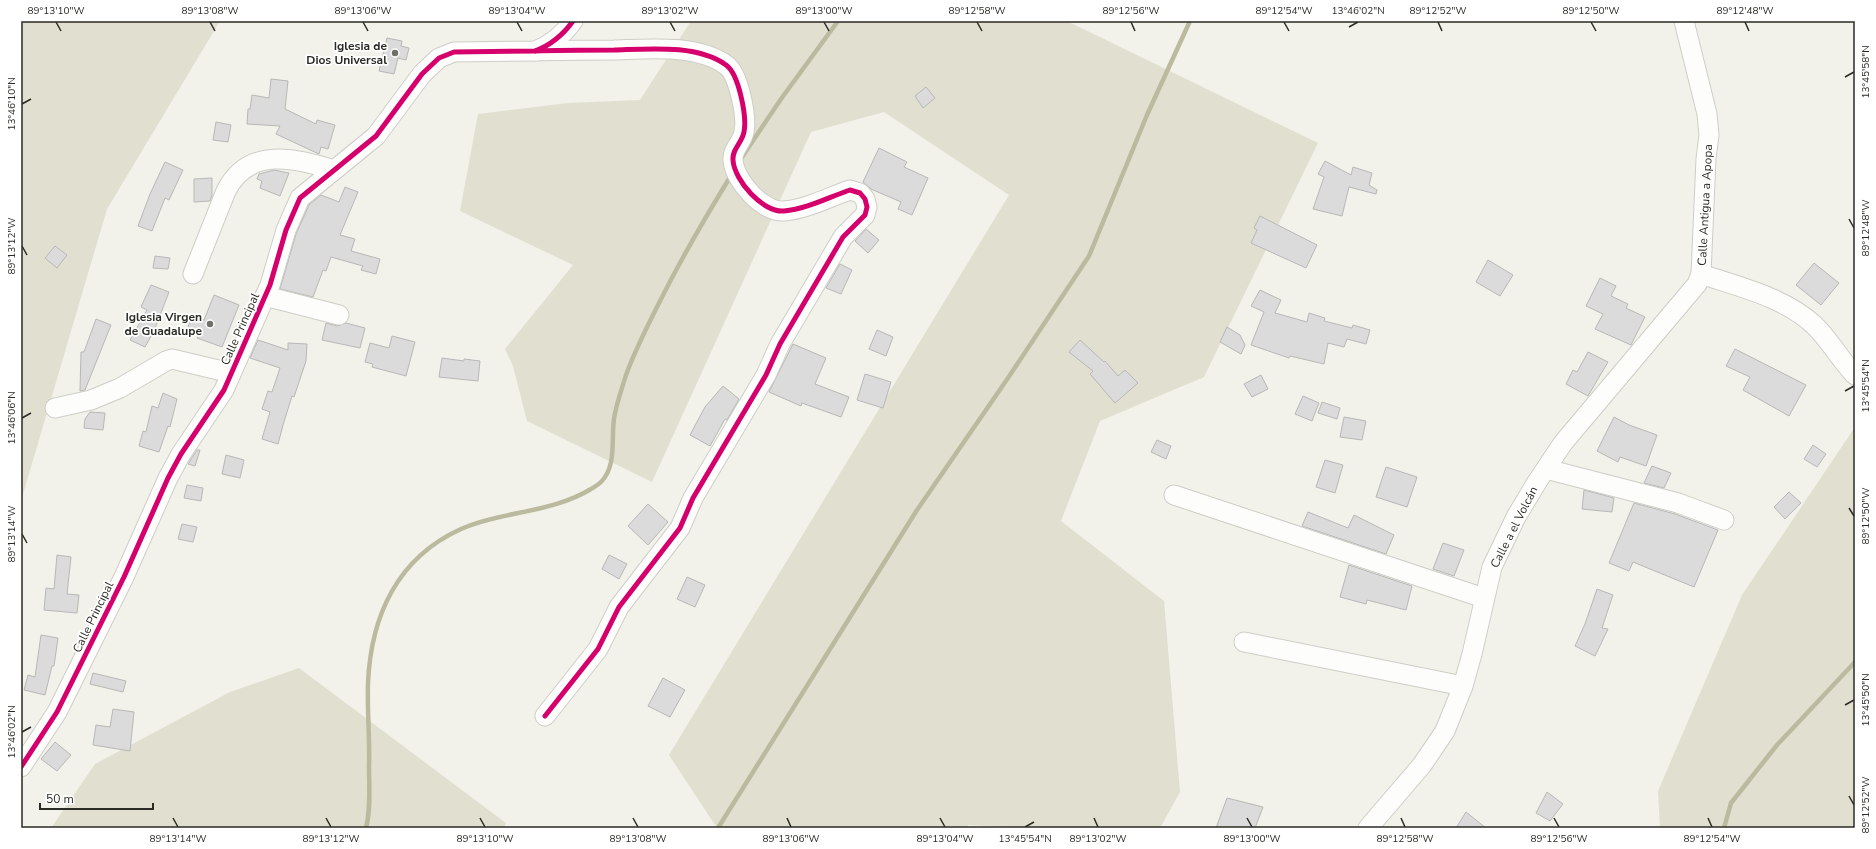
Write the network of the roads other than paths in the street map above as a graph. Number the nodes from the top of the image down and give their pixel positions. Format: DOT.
graph roads {
  1 [pos="573,21"];
  2 [pos="1684,21"];
  3 [pos="535,51"];
  4 [pos="334,170"];
  5 [pos="193,274"];
  6 [pos="1701,274"];
  7 [pos="265,296"];
  8 [pos="339,316"];
  9 [pos="231,373"];
  10 [pos="1855,375"];
  11 [pos="55,408"];
  12 [pos="1546,469"];
  13 [pos="1174,495"];
  14 [pos="1724,520"];
  15 [pos="1484,598"];
  16 [pos="1244,642"];
  17 [pos="1463,686"];
  18 [pos="545,716"];
  19 [pos="21,767"];
  20 [pos="1368,828"];
  1 -- 3 [label="street, Calle Principal"];
  2 -- 6 [label="street, Calle Antigua a Apopa"];
  3 -- 4 [label="street, Calle Principal"];
  3 -- 18 [label="street"];
  4 -- 5 [label="street"];
  4 -- 7 [label="street, Calle Principal"];
  6 -- 10 [label="street, Calle Antigua a Apopa"];
  6 -- 12 [label="street, Calle a el Volcán"];
  7 -- 8 [label="street"];
  7 -- 9 [label="street, Calle Principal"];
  9 -- 11 [label="street"];
  9 -- 19 [label="street, Calle Principal"];
  12 -- 14 [label="street"];
  12 -- 15 [label="street, Calle a el Volcán"];
  13 -- 15 [label="street"];
  15 -- 17 [label="street, Calle a el Volcán"];
  16 -- 17 [label="street"];
  17 -- 20 [label="street, Calle a el Volcán"];
}
